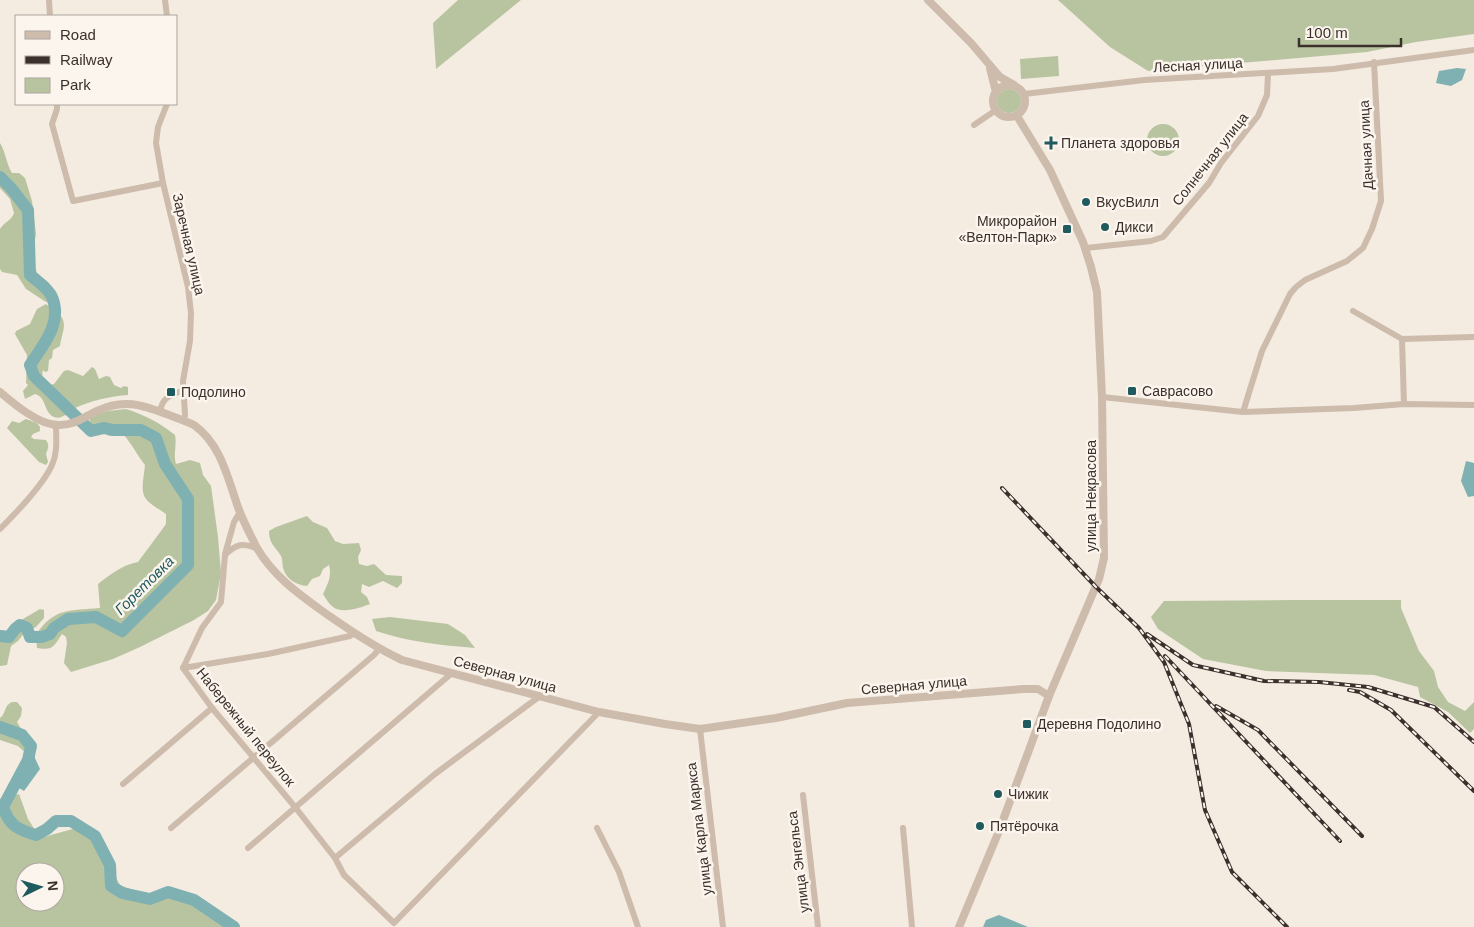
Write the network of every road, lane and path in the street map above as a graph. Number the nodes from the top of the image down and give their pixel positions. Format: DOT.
graph roads {
  1 [pos="49,0"];
  2 [pos="165,0"];
  3 [pos="928,0"];
  4 [pos="50,15"];
  5 [pos="167,15"];
  6 [pos="1474,50"];
  7 [pos="1374,62"];
  8 [pos="990,66"];
  9 [pos="1268,74"];
  10 [pos="1014,85"];
  11 [pos="996,92"];
  12 [pos="1024,94"];
  13 [pos="57,105"];
  14 [pos="168,105"];
  15 [pos="996,110"];
  16 [pos="1017,116"];
  17 [pos="974,125"];
  18 [pos="163,183"];
  19 [pos="1086,248"];
  20 [pos="1353,311"];
  21 [pos="1474,337"];
  22 [pos="1402,339"];
  23 [pos="184,390"];
  24 [pos="0,392"];
  25 [pos="1102,397"];
  26 [pos="1404,404"];
  27 [pos="1474,404"];
  28 [pos="160,412"];
  29 [pos="1243,412"];
  30 [pos="184,421"];
  31 [pos="56,426"];
  32 [pos="240,512"];
  33 [pos="0,529"];
  34 [pos="258,549"];
  35 [pos="225,555"];
  36 [pos="354,633"];
  37 [pos="378,649"];
  38 [pos="183,668"];
  39 [pos="452,673"];
  40 [pos="540,696"];
  41 [pos="1049,696"];
  42 [pos="212,708"];
  43 [pos="599,712"];
  44 [pos="700,729"];
  45 [pos="253,758"];
  46 [pos="124,784"];
  47 [pos="803,795"];
  48 [pos="295,807"];
  49 [pos="171,828"];
  50 [pos="597,828"];
  51 [pos="903,828"];
  52 [pos="248,848"];
  53 [pos="335,858"];
  54 [pos="638,927"];
  55 [pos="723,927"];
  56 [pos="818,927"];
  57 [pos="912,927"];
  58 [pos="959,927"];
  1 -- 4 [label="street"];
  2 -- 5 [label="street"];
  3 -- 8 [label="street"];
  6 -- 7 [label="street, Лесная улица"];
  7 -- 9 [label="street, Лесная улица"];
  7 -- 29 [label="street, Дачная улица"];
  8 -- 10 [label="street"];
  8 -- 11 [label="street"];
  9 -- 12 [label="street, Лесная улица"];
  9 -- 19 [label="street, Солнечная улица"];
  10 -- 11 [label="street"];
  10 -- 12 [label="street"];
  11 -- 15 [label="street"];
  12 -- 16 [label="street"];
  13 -- 18 [label="street"];
  14 -- 18 [label="street, Заречная улица"];
  15 -- 16 [label="street"];
  15 -- 17 [label="street"];
  16 -- 19 [label="street, улица Некрасова"];
  18 -- 23 [label="street, Заречная улица"];
  19 -- 25 [label="street, улица Некрасова"];
  20 -- 22 [label="street"];
  21 -- 22 [label="street"];
  22 -- 26 [label="street"];
  23 -- 28 [label="street"];
  23 -- 30 [label="street, Заречная улица"];
  24 -- 31 [label="street"];
  25 -- 29 [label="street"];
  25 -- 41 [label="street, улица Некрасова"];
  26 -- 27 [label="street"];
  26 -- 29 [label="street"];
  28 -- 30 [label="street, Северная улица"];
  28 -- 31 [label="street, Северная улица"];
  30 -- 32 [label="street, Северная улица"];
  31 -- 33 [label="street"];
  32 -- 34 [label="street, Северная улица"];
  32 -- 35 [label="street, Набережный переулок"];
  34 -- 35 [label="street"];
  34 -- 36 [label="street, Северная улица"];
  35 -- 38 [label="street, Набережный переулок"];
  36 -- 37 [label="street, Северная улица"];
  36 -- 38 [label="street"];
  37 -- 39 [label="street, Северная улица"];
  37 -- 45 [label="street"];
  38 -- 42 [label="street, Набережный переулок"];
  39 -- 40 [label="street, Северная улица"];
  39 -- 48 [label="street"];
  40 -- 43 [label="street, Северная улица"];
  40 -- 53 [label="street"];
  41 -- 44 [label="street, Северная улица"];
  41 -- 58 [label="street, улица Некрасова"];
  42 -- 45 [label="street, Набережный переулок"];
  42 -- 46 [label="street"];
  43 -- 44 [label="street, Северная улица"];
  43 -- 53 [label="street, Набережный переулок"];
  44 -- 55 [label="street, улица Карла Маркса"];
  45 -- 48 [label="street, Набережный переулок"];
  45 -- 49 [label="street"];
  47 -- 56 [label="street, улица Энгельса"];
  48 -- 52 [label="street"];
  48 -- 53 [label="street, Набережный переулок"];
  50 -- 54 [label="street"];
  51 -- 57 [label="street"];
}
